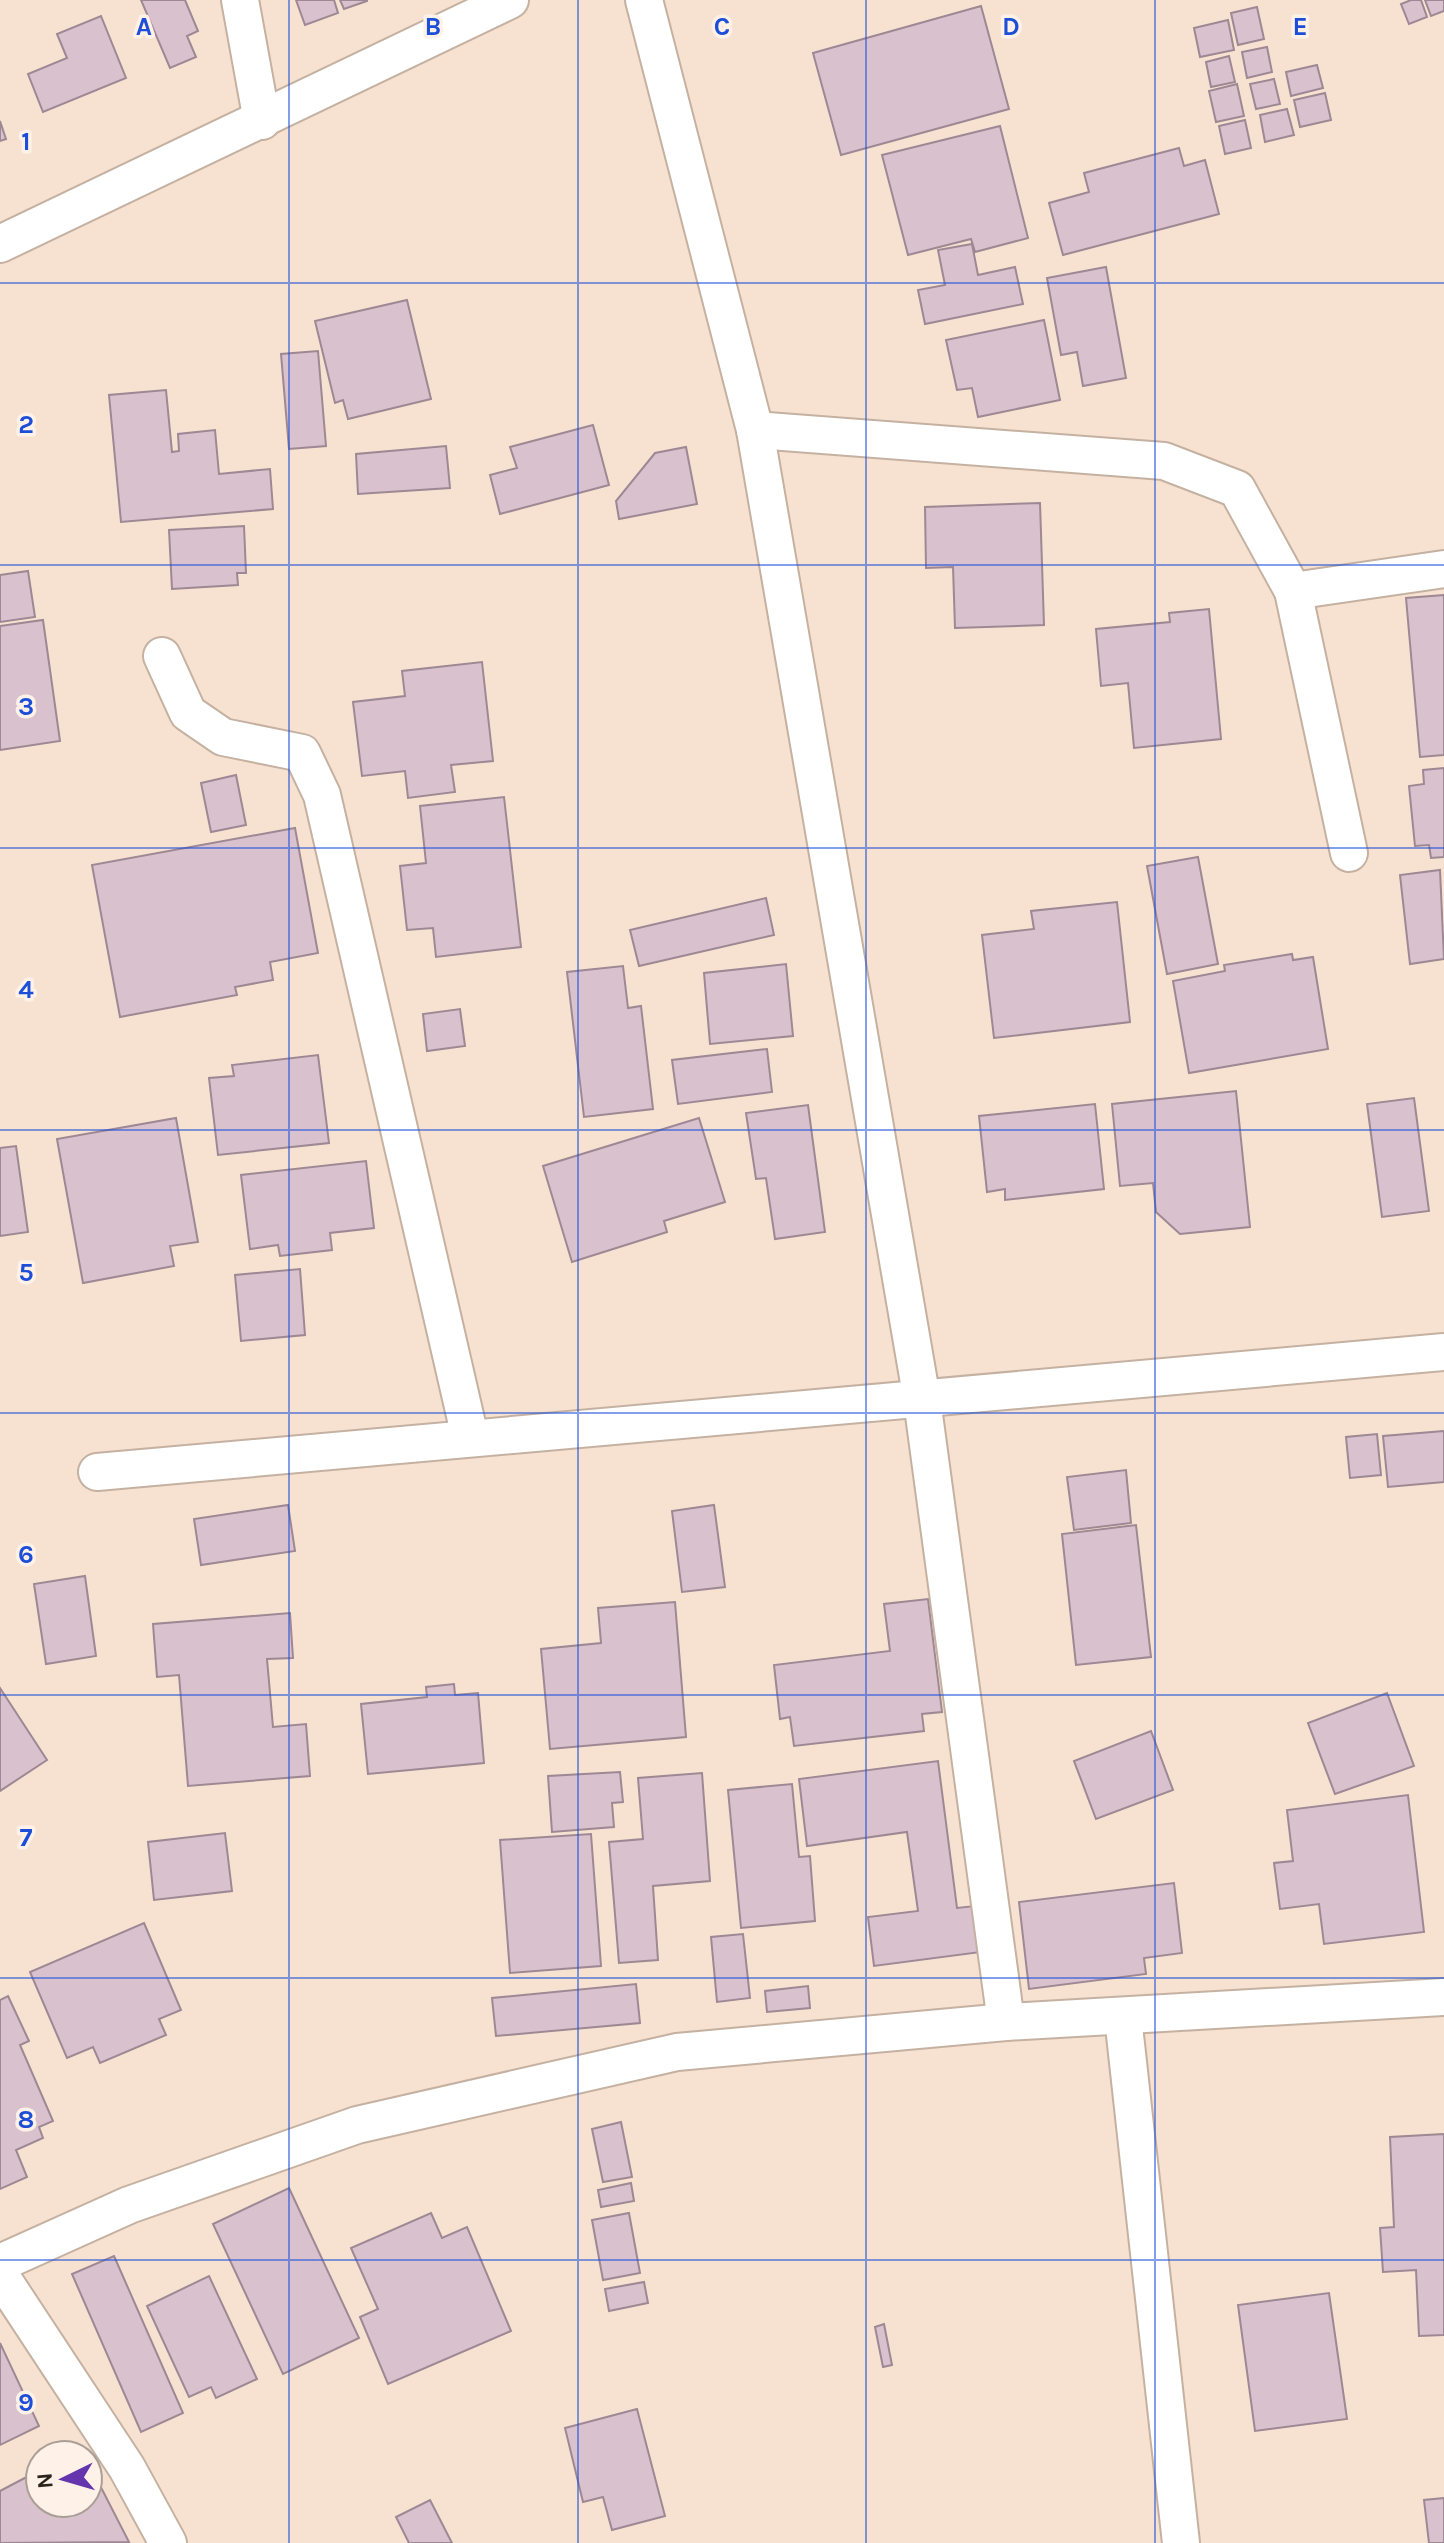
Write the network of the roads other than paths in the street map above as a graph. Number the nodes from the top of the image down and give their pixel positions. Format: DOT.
graph roads {
  1 [pos="240,0"];
  2 [pos="510,0"];
  3 [pos="644,0"];
  4 [pos="262,121"];
  5 [pos="0,244"];
  6 [pos="755,430"];
  7 [pos="1444,569"];
  8 [pos="1293,591"];
  9 [pos="162,656"];
  10 [pos="1349,853"];
  11 [pos="1444,1352"];
  12 [pos="922,1400"];
  13 [pos="470,1437"];
  14 [pos="97,1472"];
  15 [pos="1444,1997"];
  16 [pos="1123,2017"];
  17 [pos="1006,2022"];
  18 [pos="0,2263"];
  19 [pos="0,2275"];
  20 [pos="168,2543"];
  21 [pos="1181,2543"];
  1 -- 4 [label="street"];
  2 -- 4 [label="street"];
  3 -- 6 [label="street"];
  4 -- 5 [label="street"];
  6 -- 8 [label="street"];
  6 -- 12 [label="street"];
  7 -- 8 [label="street"];
  8 -- 10 [label="street"];
  9 -- 13 [label="street"];
  11 -- 12 [label="street"];
  12 -- 13 [label="street"];
  12 -- 17 [label="street"];
  13 -- 14 [label="street"];
  15 -- 16 [label="street"];
  16 -- 17 [label="street"];
  16 -- 21 [label="street"];
  17 -- 18 [label="street"];
  19 -- 20 [label="street"];
}
